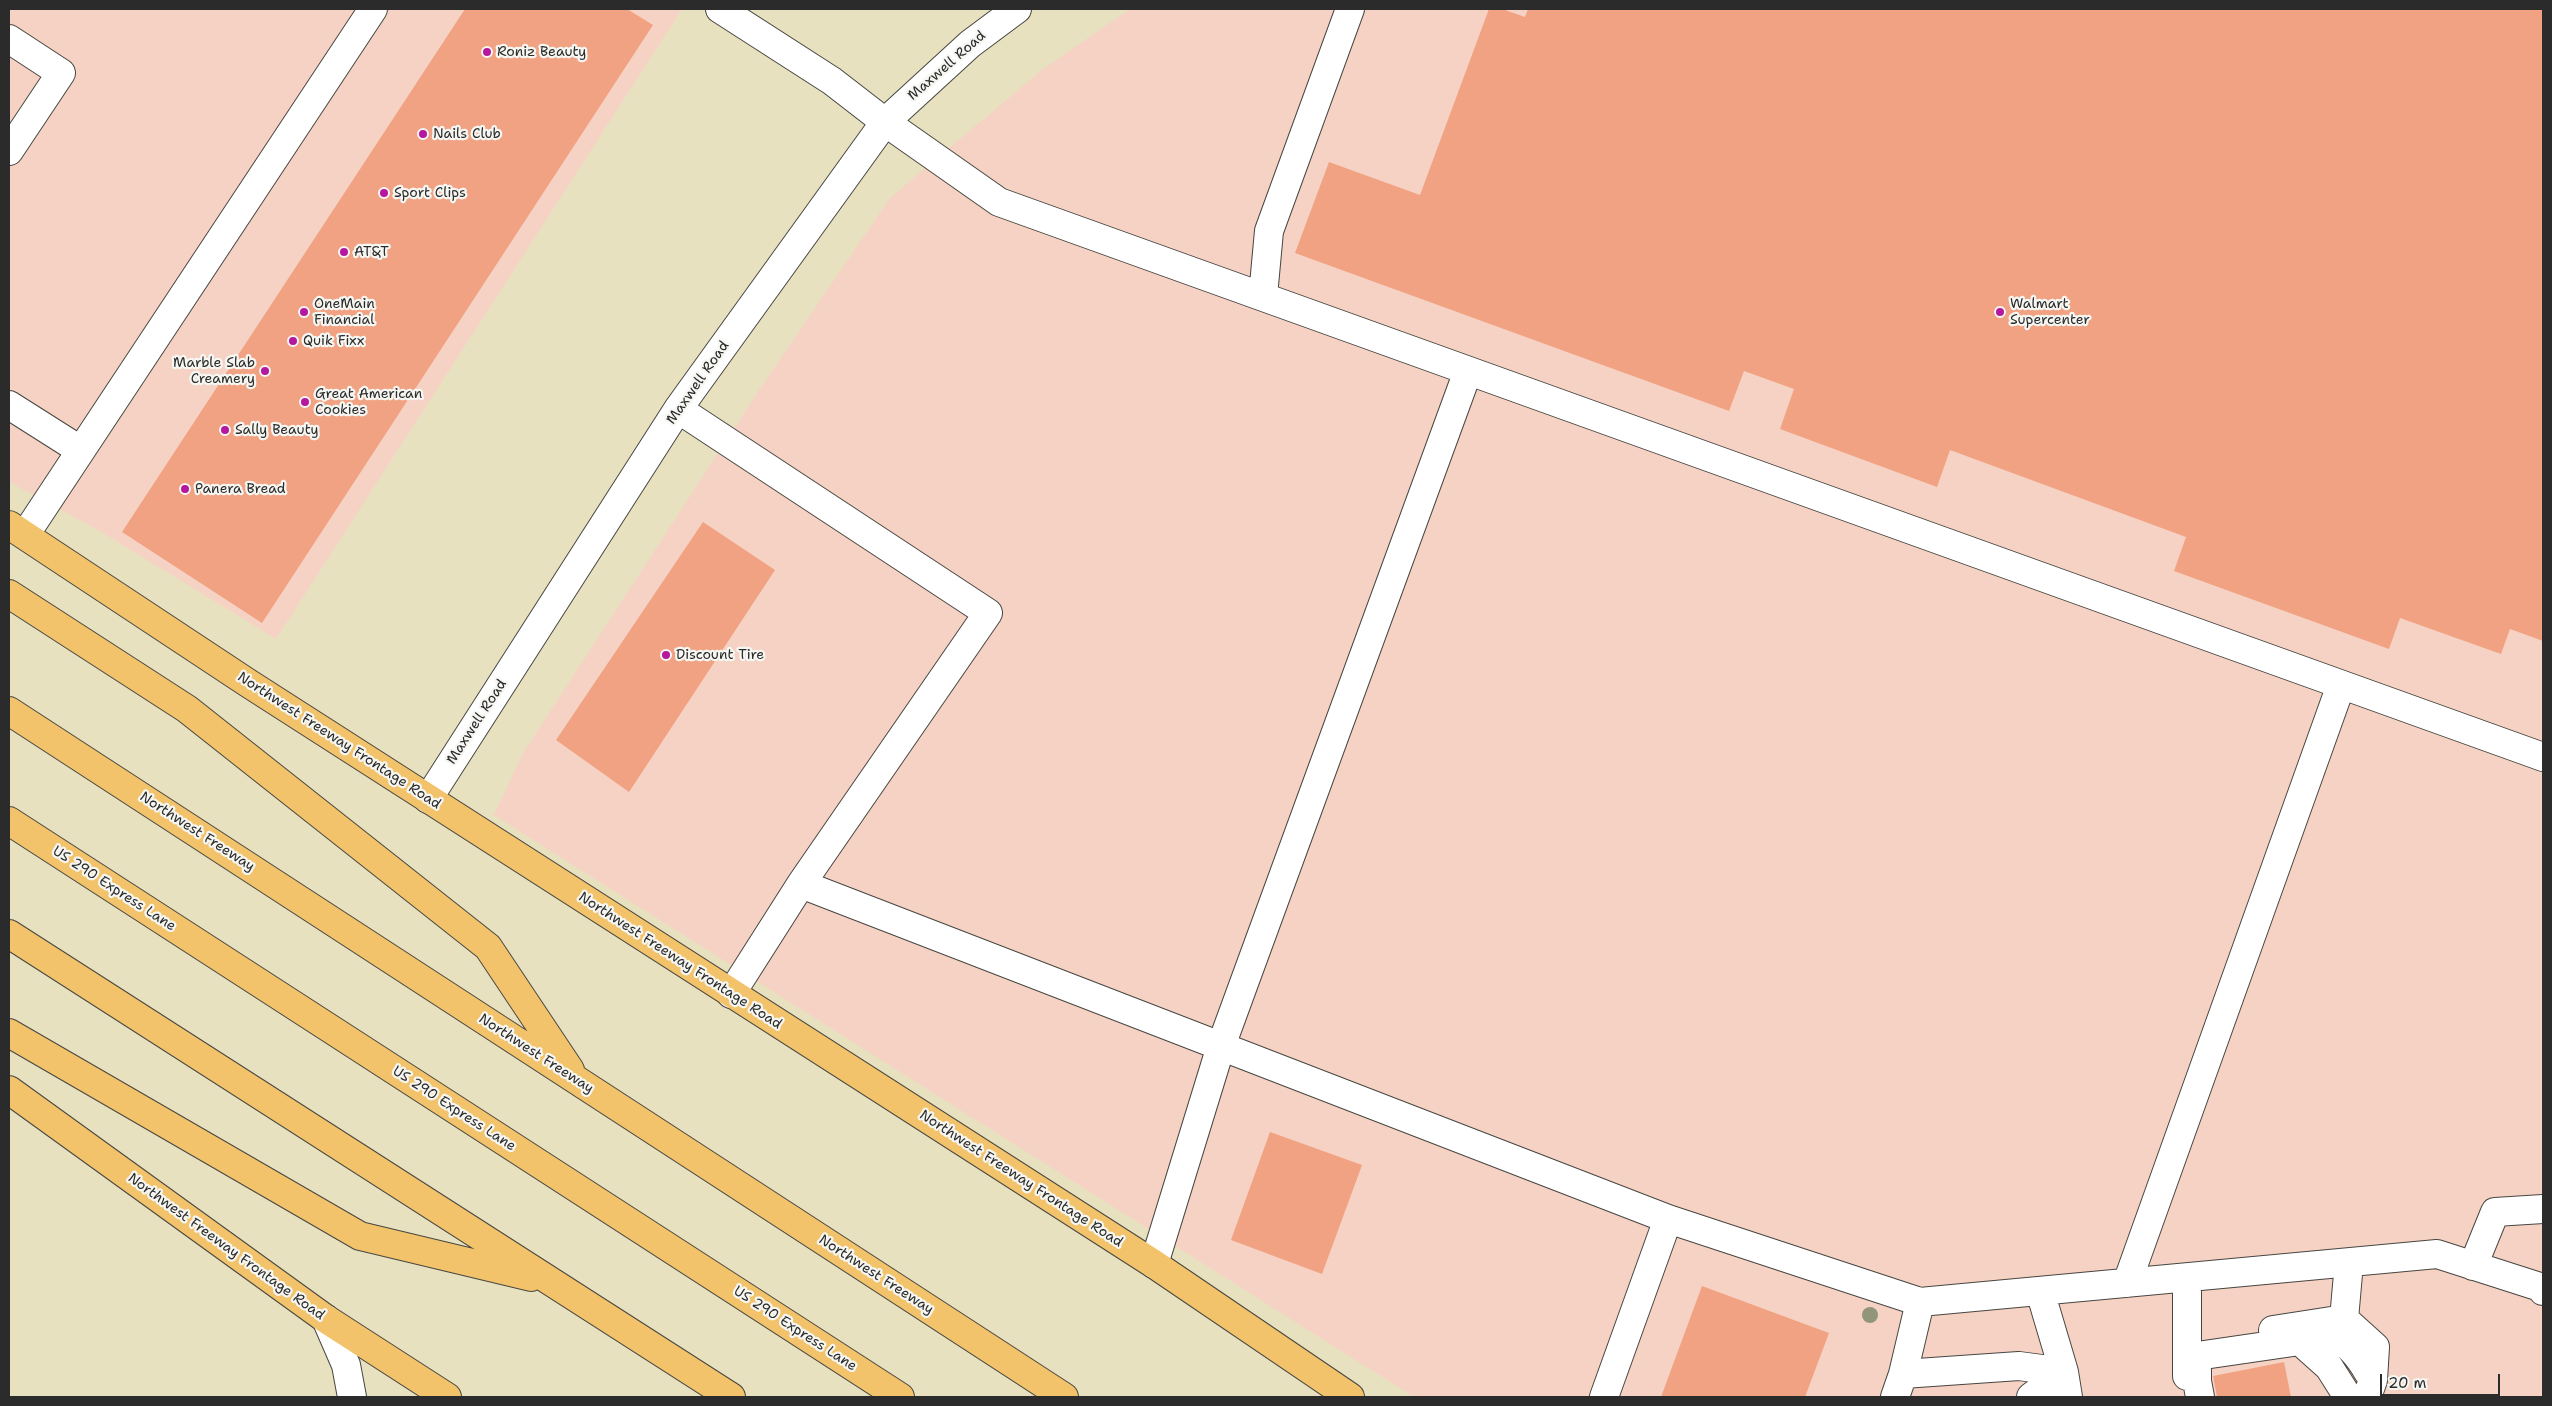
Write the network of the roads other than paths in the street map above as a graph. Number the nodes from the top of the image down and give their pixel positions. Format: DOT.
graph roads {
  1 [pos="373,9"];
  2 [pos="720,9"];
  3 [pos="1017,9"];
  4 [pos="1350,9"];
  5 [pos="9,39"];
  6 [pos="885,122"];
  7 [pos="9,151"];
  8 [pos="1263,296"];
  9 [pos="1468,371"];
  10 [pos="9,405"];
  11 [pos="678,409"];
  12 [pos="80,450"];
  13 [pos="17,530"];
  14 [pos="9,594"];
  15 [pos="2341,684"];
  16 [pos="9,711"];
  17 [pos="2543,757"];
  18 [pos="428,799"];
  19 [pos="9,821"];
  20 [pos="802,884"];
  21 [pos="9,934"];
  22 [pos="732,994"];
  23 [pos="9,1033"];
  24 [pos="1221,1046"];
  25 [pos="576,1080"];
  26 [pos="9,1090"];
  27 [pos="2543,1209"];
  28 [pos="1668,1219"];
  29 [pos="2349,1263"];
  30 [pos="1154,1264"];
  31 [pos="2473,1266"];
  32 [pos="2187,1278"];
  33 [pos="552,1282"];
  34 [pos="2127,1283"];
  35 [pos="2040,1291"];
  36 [pos="2543,1292"];
  37 [pos="1920,1302"];
  38 [pos="326,1319"];
  39 [pos="2344,1319"];
  40 [pos="2300,1341"];
  41 [pos="2188,1343"];
  42 [pos="2066,1384"];
  43 [pos="1899,1386"];
  44 [pos="2370,1388"];
  45 [pos="352,1397"];
  46 [pos="447,1397"];
  47 [pos="731,1397"];
  48 [pos="900,1397"];
  49 [pos="1064,1397"];
  50 [pos="1350,1397"];
  51 [pos="1604,1397"];
  52 [pos="2031,1397"];
  53 [pos="2187,1397"];
  54 [pos="2200,1397"];
  55 [pos="2348,1397"];
  1 -- 12 [label="street"];
  2 -- 6 [label="street"];
  3 -- 6 [label="street, Maxwell Road"];
  4 -- 8 [label="street"];
  5 -- 7 [label="street"];
  6 -- 8 [label="street"];
  6 -- 11 [label="street, Maxwell Road"];
  8 -- 9 [label="street"];
  9 -- 15 [label="street"];
  9 -- 24 [label="street"];
  10 -- 12 [label="street"];
  11 -- 18 [label="street, Maxwell Road"];
  11 -- 20 [label="street"];
  12 -- 13 [label="street"];
  13 -- 18 [label="main road, Northwest Freeway Frontage Road"];
  14 -- 25 [label="main road"];
  15 -- 17 [label="street"];
  15 -- 34 [label="street"];
  16 -- 25 [label="main road, Northwest Freeway"];
  18 -- 22 [label="main road, Northwest Freeway Frontage Road"];
  19 -- 48 [label="main road, US 290 Express Lane"];
  20 -- 22 [label="street"];
  20 -- 24 [label="street"];
  21 -- 33 [label="main road"];
  22 -- 30 [label="main road, Northwest Freeway Frontage Road"];
  23 -- 33 [label="main road"];
  24 -- 28 [label="street"];
  24 -- 30 [label="street"];
  25 -- 49 [label="main road, Northwest Freeway"];
  26 -- 38 [label="main road, Northwest Freeway Frontage Road"];
  27 -- 31 [label="street"];
  28 -- 37 [label="street"];
  28 -- 51 [label="street"];
  29 -- 31 [label="street"];
  29 -- 32 [label="street"];
  29 -- 39 [label="street"];
  30 -- 50 [label="main road, Northwest Freeway Frontage Road"];
  31 -- 36 [label="street"];
  32 -- 34 [label="street"];
  32 -- 41 [label="street"];
  33 -- 47 [label="main road"];
  34 -- 35 [label="street"];
  35 -- 37 [label="street"];
  35 -- 42 [label="street"];
  37 -- 43 [label="street"];
  38 -- 45 [label="street"];
  38 -- 46 [label="main road, Northwest Freeway Frontage Road"];
  39 -- 41 [label="street"];
  39 -- 44 [label="street"];
  40 -- 44 [label="street"];
  40 -- 54 [label="street"];
  40 -- 55 [label="street"];
  41 -- 53 [label="street"];
  42 -- 43 [label="street"];
  42 -- 52 [label="street"];
}
